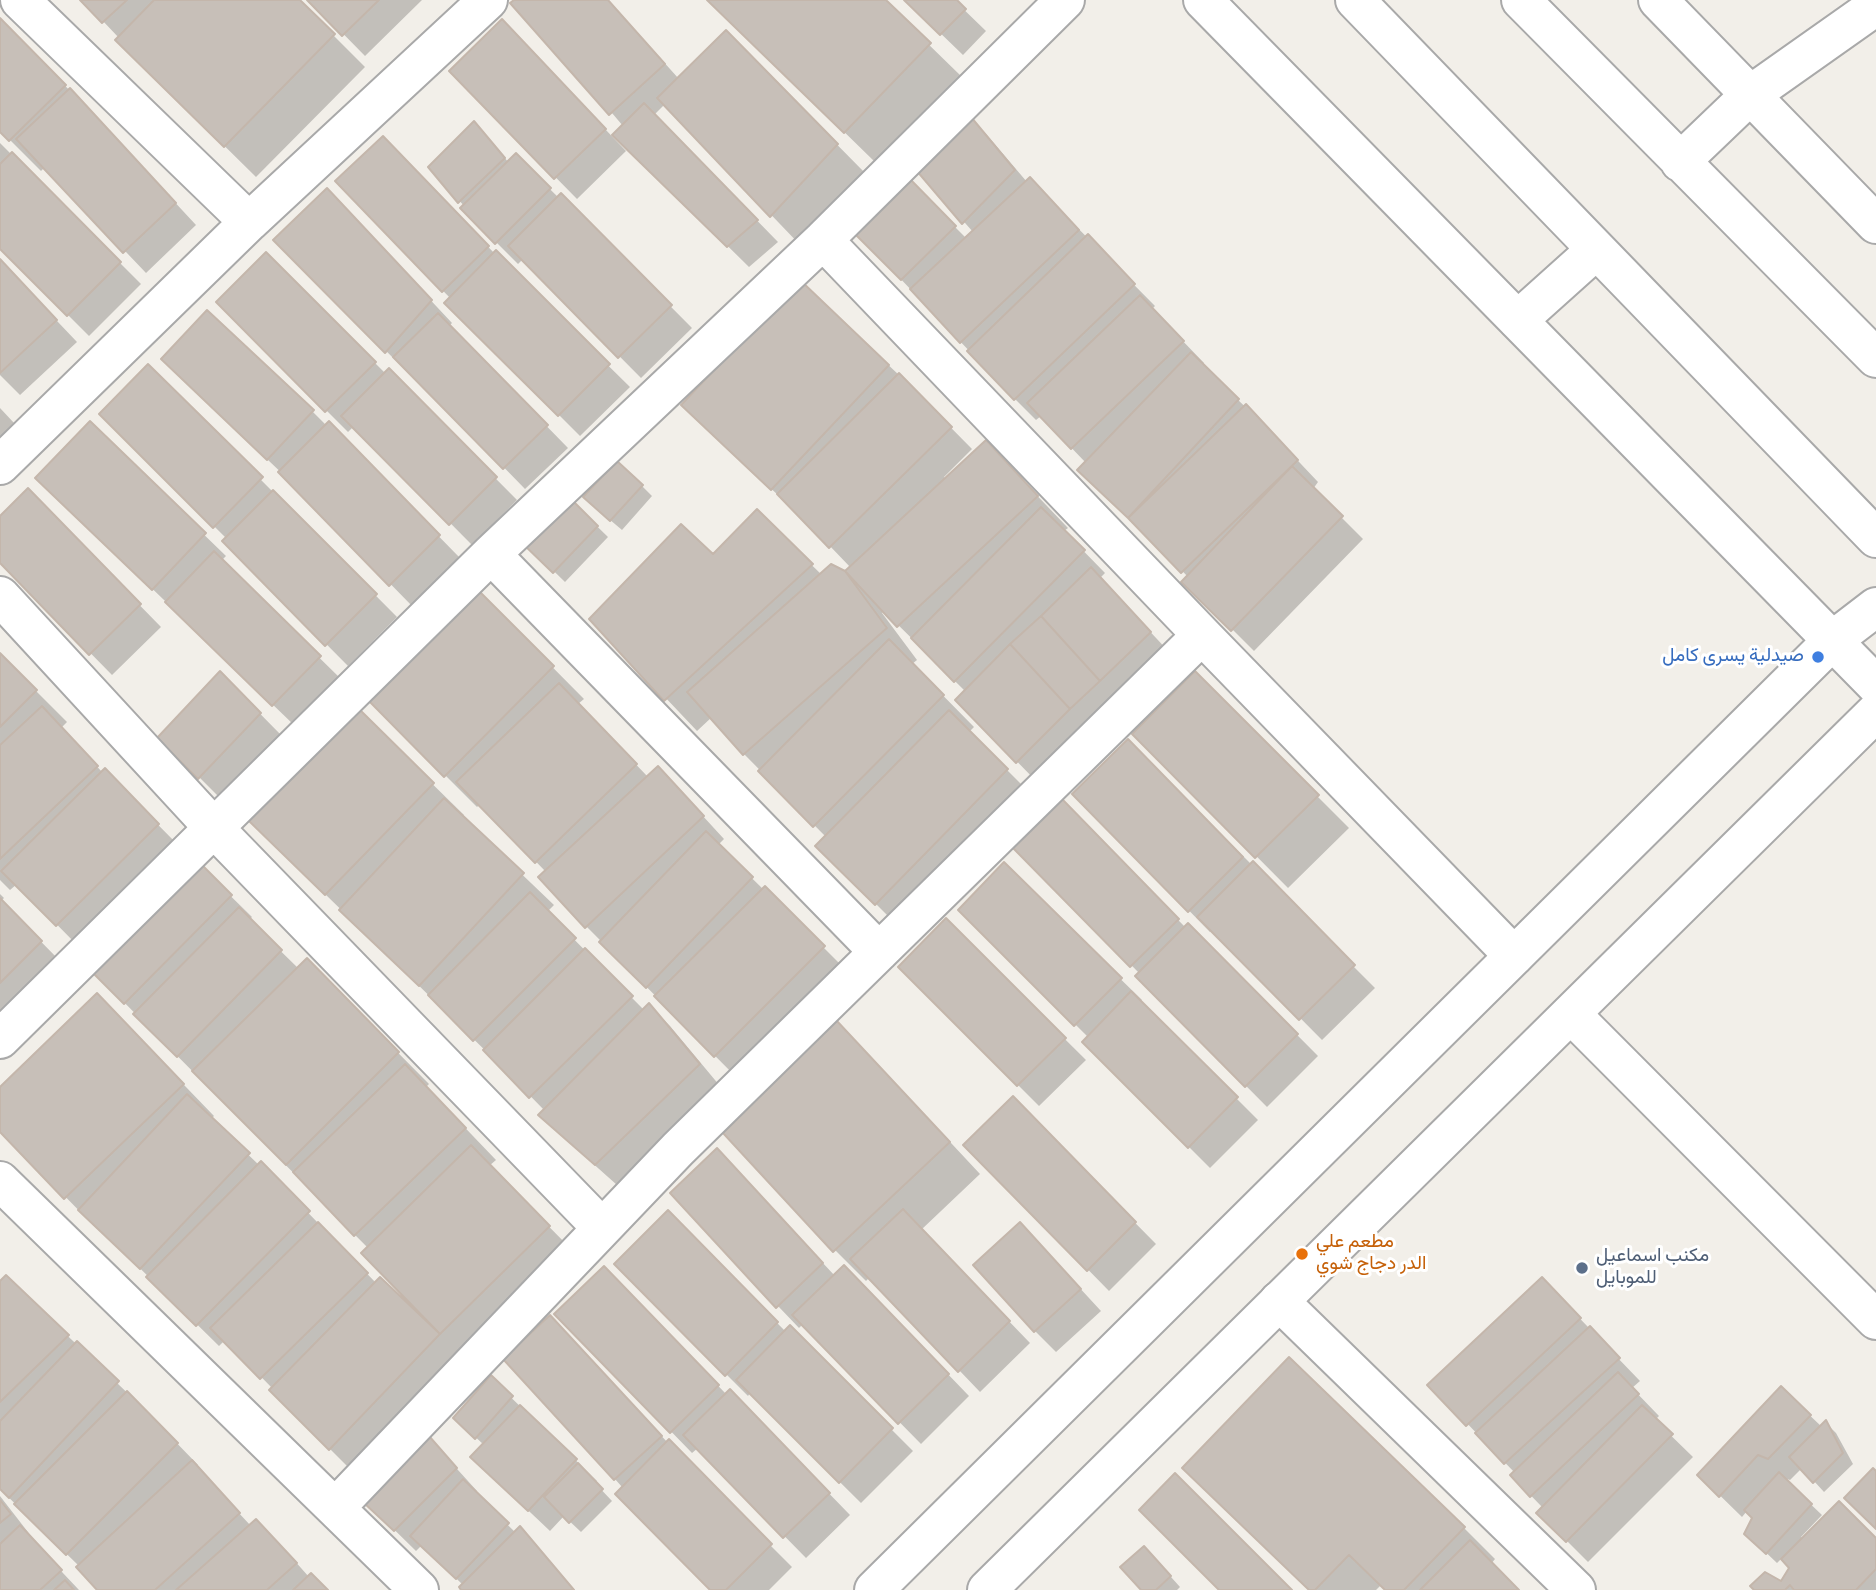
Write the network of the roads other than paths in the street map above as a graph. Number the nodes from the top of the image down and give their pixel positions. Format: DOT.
graph roads {
  1 [pos="20,0"];
  2 [pos="488,0"];
  3 [pos="1065,0"];
  4 [pos="1203,0"];
  5 [pos="1355,0"];
  6 [pos="1521,0"];
  7 [pos="1658,0"];
  8 [pos="1876,6"];
  9 [pos="1750,95"];
  10 [pos="1680,162"];
  11 [pos="249,222"];
  12 [pos="1876,224"];
  13 [pos="823,240"];
  14 [pos="1596,250"];
  15 [pos="1518,320"];
  16 [pos="1876,358"];
  17 [pos="0,465"];
  18 [pos="1876,538"];
  19 [pos="491,554"];
  20 [pos="0,596"];
  21 [pos="1876,607"];
  22 [pos="1202,635"];
  23 [pos="1833,640"];
  24 [pos="1876,685"];
  25 [pos="1876,712"];
  26 [pos="214,828"];
  27 [pos="879,952"];
  28 [pos="1514,956"];
  29 [pos="1571,1014"];
  30 [pos="0,1039"];
  31 [pos="0,1181"];
  32 [pos="603,1228"];
  33 [pos="1279,1301"];
  34 [pos="1876,1320"];
  35 [pos="336,1507"];
  36 [pos="419,1590"];
  37 [pos="874,1590"];
  38 [pos="987,1590"];
  39 [pos="1576,1590"];
  1 -- 11 [label="street"];
  2 -- 11 [label="street"];
  3 -- 13 [label="street"];
  4 -- 15 [label="street"];
  5 -- 14 [label="street"];
  6 -- 10 [label="street"];
  7 -- 9 [label="street"];
  8 -- 9 [label="street"];
  9 -- 10 [label="street"];
  9 -- 12 [label="street"];
  10 -- 16 [label="street"];
  11 -- 17 [label="street"];
  13 -- 19 [label="street"];
  13 -- 22 [label="street"];
  14 -- 15 [label="street"];
  14 -- 18 [label="street"];
  15 -- 23 [label="street"];
  19 -- 26 [label="street"];
  19 -- 27 [label="street"];
  20 -- 26 [label="street"];
  21 -- 23 [label="street"];
  22 -- 27 [label="street"];
  22 -- 28 [label="street"];
  23 -- 24 [label="street"];
  23 -- 28 [label="street"];
  25 -- 29 [label="street"];
  26 -- 30 [label="street"];
  26 -- 32 [label="street"];
  27 -- 32 [label="street"];
  28 -- 37 [label="street"];
  29 -- 33 [label="street"];
  29 -- 34 [label="street"];
  31 -- 35 [label="street"];
  32 -- 35 [label="street"];
  33 -- 38 [label="street"];
  33 -- 39 [label="street"];
  35 -- 36 [label="street"];
}
